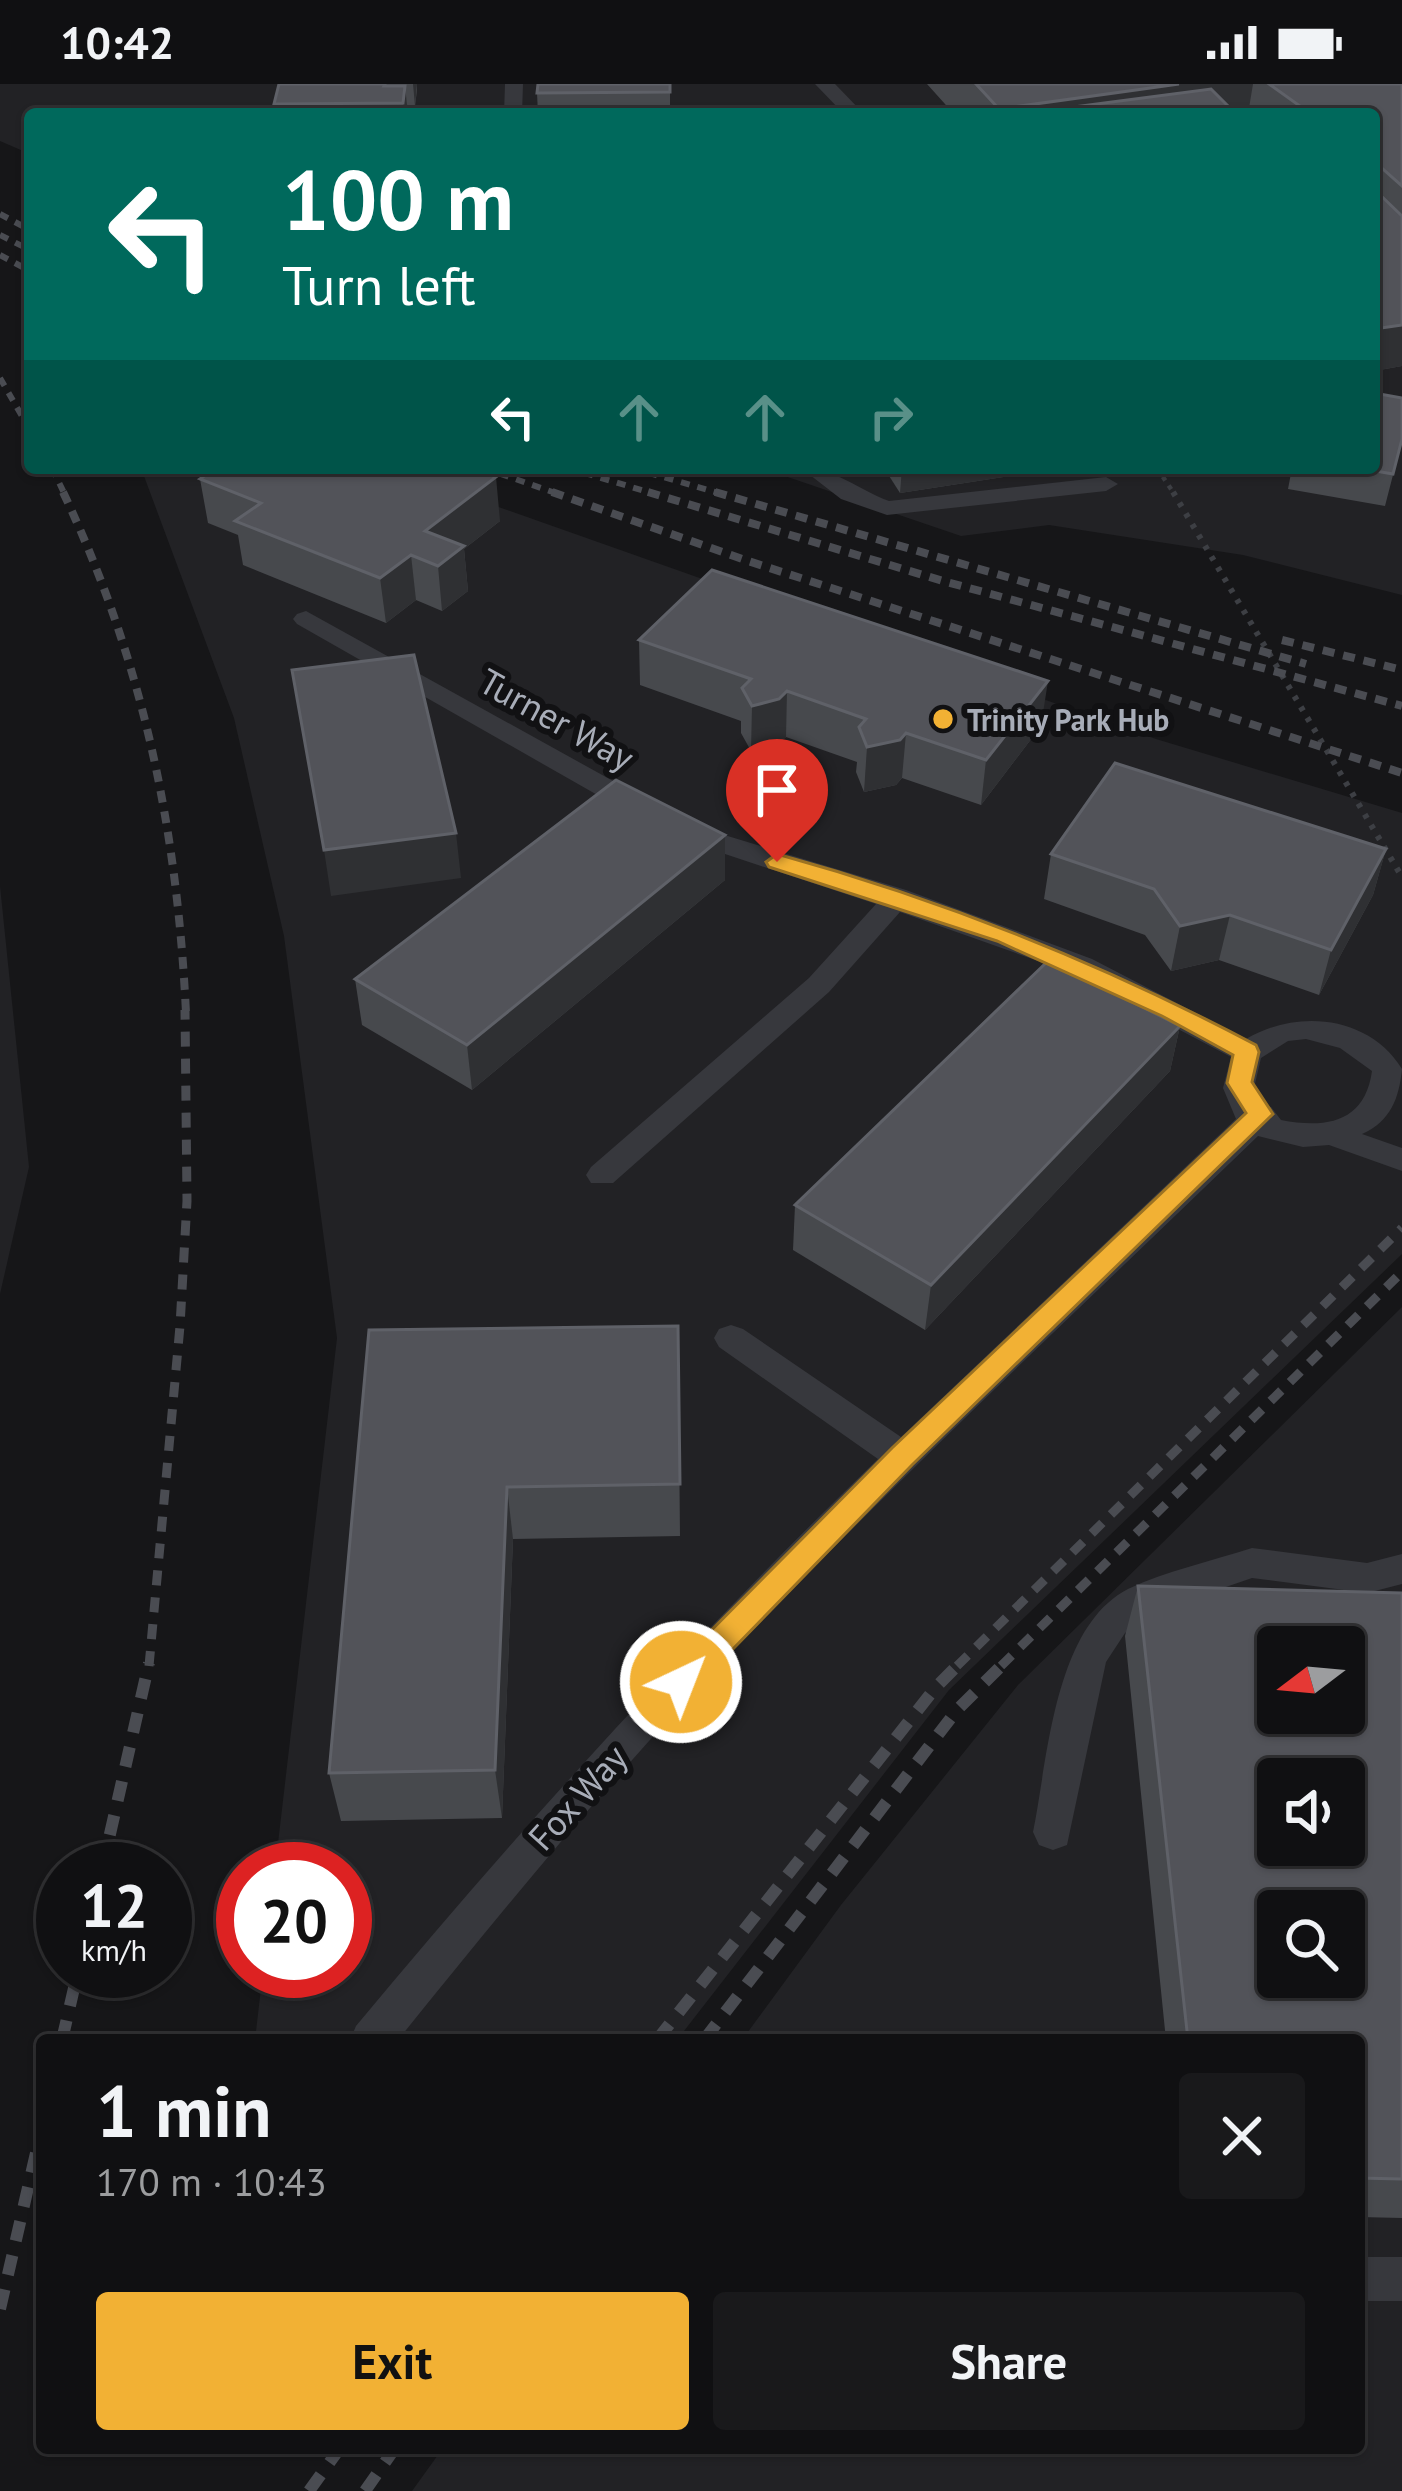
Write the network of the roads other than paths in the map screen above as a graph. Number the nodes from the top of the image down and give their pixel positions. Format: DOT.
graph roads {
  1 [pos="824,84"];
  2 [pos="849,108"];
  3 [pos="821,474"];
  4 [pos="1106,484"];
  5 [pos="306,619"];
  6 [pos="896,897"];
  7 [pos="1247,1052"];
  8 [pos="1395,1075"];
  9 [pos="1260,1114"];
  10 [pos="1341,1138"];
  11 [pos="1402,1160"];
  12 [pos="602,1175"];
  13 [pos="731,1338"];
  14 [pos="902,1457"];
  15 [pos="1402,1569"];
  16 [pos="1053,1832"];
  17 [pos="376,2034"];
  18 [pos="1365,2279"];
  19 [pos="1402,2279"];
  1 -- 2 [label="lane"];
  3 -- 4 [label="lane"];
  5 -- 6 [label="lane, Turner Way"];
  6 -- 7 [label="lane, Turner Way"];
  6 -- 12 [label="lane"];
  7 -- 8 [label="lane"];
  7 -- 9 [label="lane"];
  8 -- 10 [label="lane"];
  9 -- 10 [label="lane"];
  9 -- 14 [label="lane, Fox Way"];
  10 -- 11 [label="lane"];
  13 -- 14 [label="lane"];
  14 -- 17 [label="lane, Fox Way"];
  15 -- 16 [label="lane"];
  18 -- 19 [label="lane"];
}
